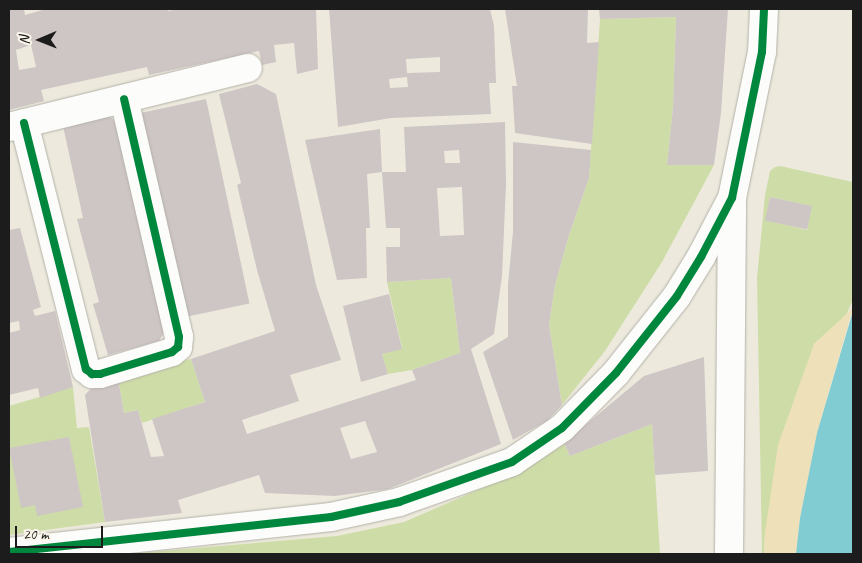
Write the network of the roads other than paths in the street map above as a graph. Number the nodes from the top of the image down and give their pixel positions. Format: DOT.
graph roads {
  1 [pos="764,9"];
  2 [pos="781,9"];
  3 [pos="762,52"];
  4 [pos="248,68"];
  5 [pos="124,99"];
  6 [pos="16,125"];
  7 [pos="732,198"];
  8 [pos="9,552"];
  9 [pos="729,554"];
  1 -- 3 [label="street"];
  2 -- 3 [label="street"];
  3 -- 7 [label="street"];
  4 -- 5 [label="street"];
  5 -- 6 [label="street"];
  5 -- 6 [label="street"];
  7 -- 8 [label="street"];
  7 -- 9 [label="street"];
}
